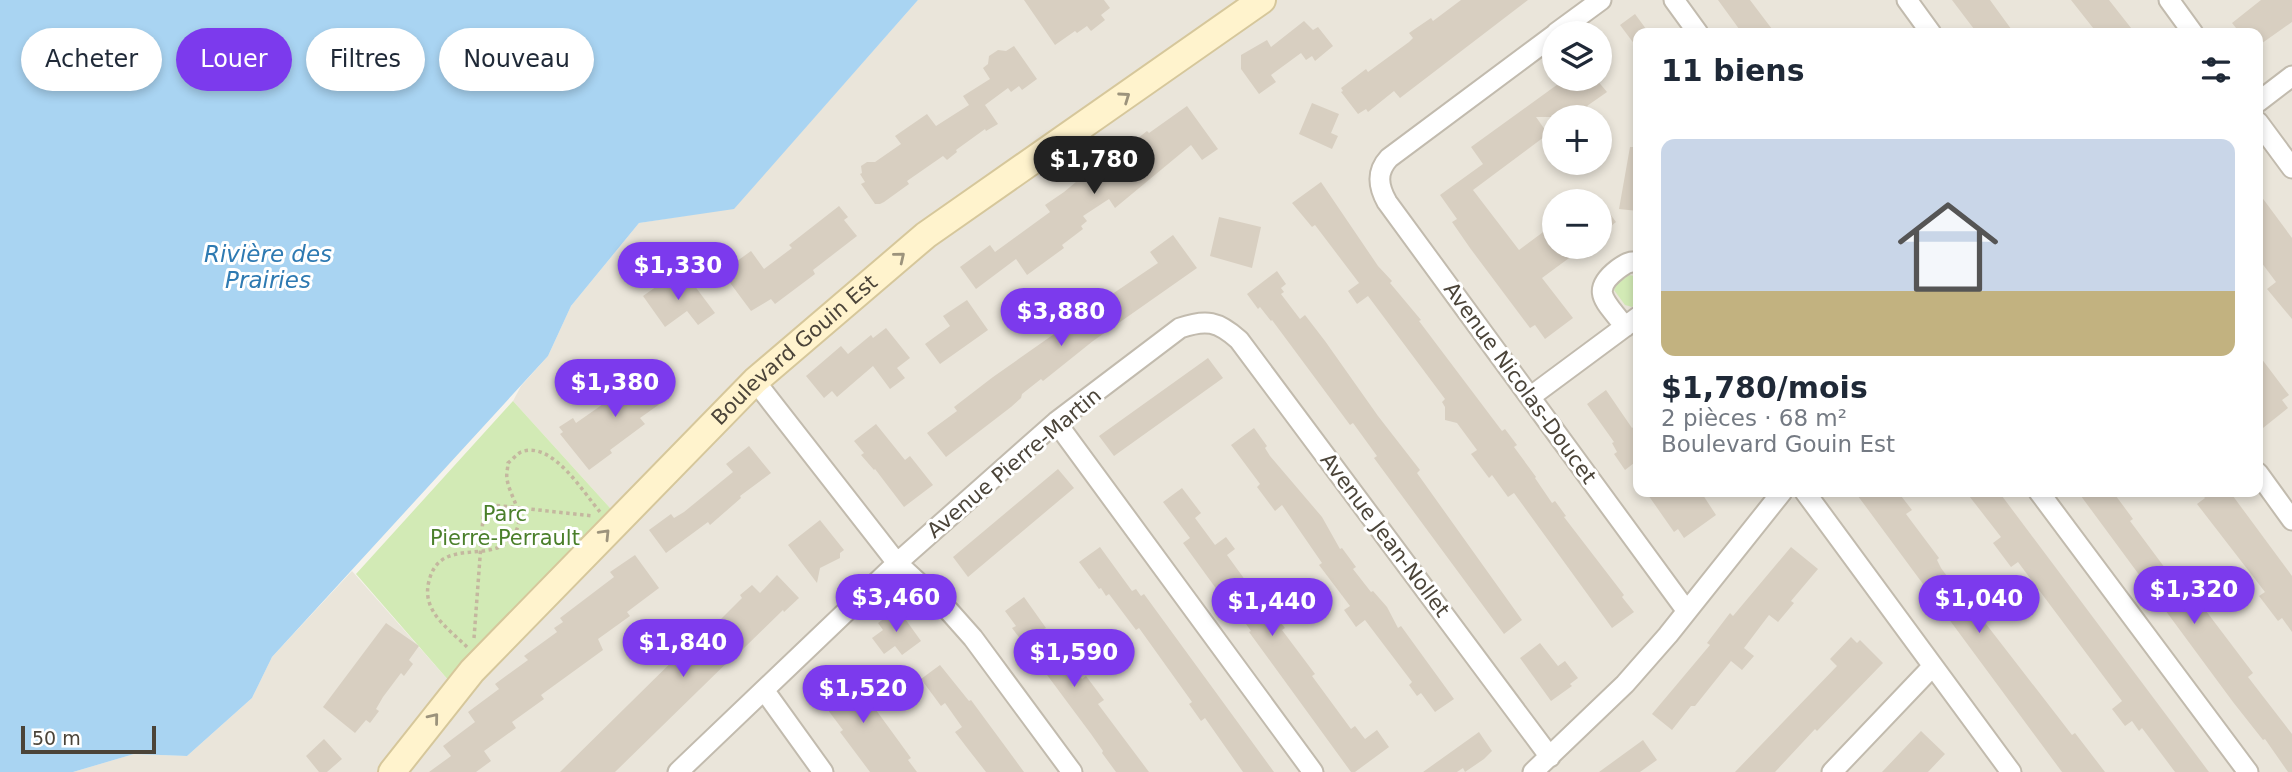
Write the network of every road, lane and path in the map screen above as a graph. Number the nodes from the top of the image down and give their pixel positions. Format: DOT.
graph roads {
  1 [pos="1262,0"];
  2 [pos="1601,0"];
  3 [pos="1674,0"];
  4 [pos="1907,0"];
  5 [pos="2169,0"];
  6 [pos="1573,21"];
  7 [pos="1695,28"];
  8 [pos="1927,28"];
  9 [pos="2189,28"];
  10 [pos="1542,44"];
  11 [pos="2292,76"];
  12 [pos="2263,98"];
  13 [pos="2263,129"];
  14 [pos="2292,168"];
  15 [pos="1633,262"];
  16 [pos="1212,322"];
  17 [pos="1631,322"];
  18 [pos="755,381"];
  19 [pos="1530,397"];
  20 [pos="1056,422"];
  21 [pos="2263,480"];
  22 [pos="1778,497"];
  23 [pos="1809,497"];
  24 [pos="2043,497"];
  25 [pos="519,508"];
  26 [pos="2292,520"];
  27 [pos="480,551"];
  28 [pos="897,563"];
  29 [pos="1686,610"];
  30 [pos="472,663"];
  31 [pos="1933,666"];
  32 [pos="764,690"];
  33 [pos="1550,757"];
  34 [pos="392,772"];
  35 [pos="678,772"];
  36 [pos="823,772"];
  37 [pos="1072,772"];
  38 [pos="1313,772"];
  39 [pos="1533,772"];
  40 [pos="1832,772"];
  41 [pos="2011,772"];
  42 [pos="2248,772"];
  18 -- 1 [label="street, Boulevard Gouin Est, one-way"];
  2 -- 6 [label="street"];
  3 -- 7 [label="street"];
  4 -- 8 [label="street"];
  5 -- 9 [label="street"];
  10 -- 19 [label="street, Avenue Nicolas-Doucet"];
  11 -- 12 [label="street"];
  13 -- 14 [label="street"];
  15 -- 17 [label="street"];
  16 -- 20 [label="street, Avenue Pierre-Martin"];
  16 -- 33 [label="street, Avenue Jean-Nollet"];
  17 -- 19 [label="street"];
  18 -- 28 [label="street"];
  30 -- 18 [label="street, Boulevard Gouin Est, one-way"];
  19 -- 29 [label="street, Avenue Nicolas-Doucet"];
  20 -- 28 [label="street, Avenue Pierre-Martin"];
  20 -- 38 [label="street"];
  21 -- 26 [label="street"];
  22 -- 29 [label="street"];
  23 -- 31 [label="street"];
  24 -- 42 [label="street"];
  25 -- 25 [label="path"];
  25 -- 27 [label="path"];
  25 -- 27 [label="path"];
  27 -- 30 [label="path"];
  27 -- 30 [label="path"];
  28 -- 32 [label="street, Avenue Pierre-Martin"];
  28 -- 37 [label="street"];
  29 -- 33 [label="street"];
  34 -- 30 [label="street, Boulevard Gouin Est, one-way"];
  31 -- 40 [label="street"];
  31 -- 41 [label="street"];
  32 -- 35 [label="street, Avenue Pierre-Martin"];
  32 -- 36 [label="street"];
  33 -- 39 [label="street"];
}
